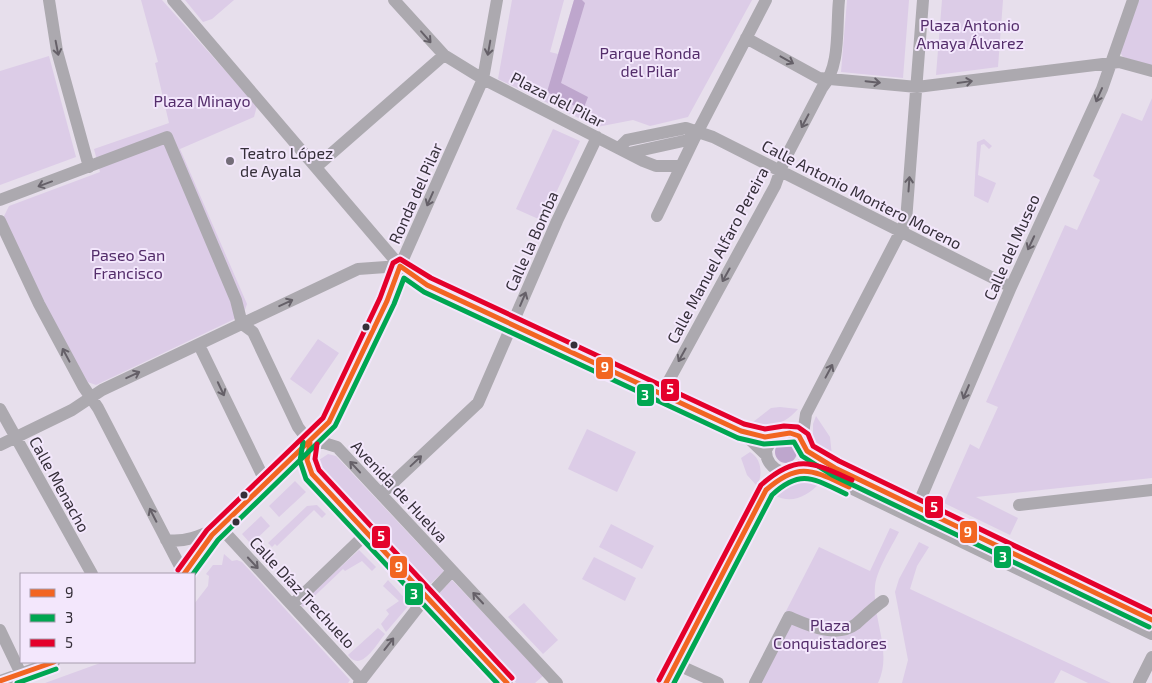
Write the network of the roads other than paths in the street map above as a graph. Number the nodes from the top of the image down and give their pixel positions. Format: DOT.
graph roads {
  1 [pos="49,0"];
  2 [pos="173,0"];
  3 [pos="178,0"];
  4 [pos="394,0"];
  5 [pos="497,0"];
  6 [pos="766,0"];
  7 [pos="839,0"];
  8 [pos="923,0"];
  9 [pos="1133,0"];
  10 [pos="194,24"];
  11 [pos="746,38"];
  12 [pos="444,55"];
  13 [pos="1111,63"];
  14 [pos="1152,71"];
  15 [pos="483,79"];
  16 [pos="830,79"];
  17 [pos="917,87"];
  18 [pos="697,132"];
  19 [pos="597,137"];
  20 [pos="624,151"];
  21 [pos="681,166"];
  22 [pos="316,167"];
  23 [pos="89,168"];
  24 [pos="781,171"];
  25 [pos="0,200"];
  26 [pos="657,216"];
  27 [pos="0,221"];
  28 [pos="901,232"];
  29 [pos="400,266"];
  30 [pos="1011,287"];
  31 [pos="242,324"];
  32 [pos="514,324"];
  33 [pos="199,345"];
  34 [pos="661,395"];
  35 [pos="90,397"];
  36 [pos="0,409"];
  37 [pos="741,432"];
  38 [pos="774,436"];
  39 [pos="16,437"];
  40 [pos="310,443"];
  41 [pos="0,445"];
  42 [pos="806,446"];
  43 [pos="766,455"];
  44 [pos="792,472"];
  45 [pos="267,485"];
  46 [pos="1152,490"];
  47 [pos="381,494"];
  48 [pos="1019,505"];
  49 [pos="917,507"];
  50 [pos="220,527"];
  51 [pos="367,533"];
  52 [pos="166,540"];
  53 [pos="452,571"];
  54 [pos="91,573"];
  55 [pos="183,573"];
  56 [pos="185,573"];
  57 [pos="427,597"];
  58 [pos="883,601"];
  59 [pos="292,605"];
  60 [pos="1152,620"];
  61 [pos="0,630"];
  62 [pos="1152,634"];
  63 [pos="1152,658"];
  64 [pos="51,663"];
  65 [pos="676,664"];
  66 [pos="21,674"];
  67 [pos="0,681"];
  68 [pos="360,681"];
  69 [pos="551,681"];
  70 [pos="507,683"];
  71 [pos="666,683"];
  72 [pos="718,683"];
  73 [pos="755,683"];
  74 [pos="1139,683"];
  1 -- 23 [label="street, one-way"];
  2 -- 10 [label="street"];
  3 -- 10 [label="street"];
  4 -- 12 [label="street, Plaza del Pilar, one-way"];
  5 -- 15 [label="street, Ronda del Pilar, one-way"];
  6 -- 11 [label="street"];
  7 -- 16 [label="street"];
  8 -- 17 [label="street"];
  9 -- 13 [label="street, Calle del Museo"];
  10 -- 22 [label="street"];
  11 -- 16 [label="street, one-way"];
  11 -- 18 [label="street"];
  12 -- 15 [label="street, Plaza del Pilar"];
  12 -- 22 [label="street"];
  13 -- 14 [label="street"];
  17 -- 13 [label="street, one-way"];
  13 -- 30 [label="street, Calle del Museo, one-way"];
  15 -- 19 [label="street, Plaza del Pilar"];
  15 -- 29 [label="street, Ronda del Pilar, one-way"];
  16 -- 17 [label="street, one-way"];
  16 -- 24 [label="street, Calle Manuel Alfaro Pereira, one-way"];
  28 -- 17 [label="street, one-way"];
  18 -- 20 [label="street"];
  18 -- 21 [label="street"];
  18 -- 24 [label="street, Calle Antonio Montero Moreno"];
  19 -- 20 [label="street, Plaza del Pilar"];
  32 -- 19 [label="street, Calle la Bomba, one-way"];
  20 -- 21 [label="street, Plaza del Pilar"];
  21 -- 26 [label="street"];
  22 -- 29 [label="street"];
  23 -- 25 [label="street, one-way"];
  23 -- 31 [label="street"];
  24 -- 28 [label="street, Calle Antonio Montero Moreno"];
  24 -- 34 [label="street, Calle Manuel Alfaro Pereira, one-way"];
  35 -- 27 [label="street, one-way"];
  28 -- 30 [label="street, Calle Antonio Montero Moreno"];
  42 -- 28 [label="street, one-way"];
  31 -- 29 [label="street, one-way"];
  29 -- 32 [label="street"];
  29 -- 40 [label="street, Ronda del Pilar"];
  30 -- 49 [label="street, Calle del Museo, one-way"];
  31 -- 33 [label="street"];
  31 -- 40 [label="street"];
  32 -- 34 [label="street"];
  47 -- 32 [label="street, Calle la Bomba, one-way"];
  35 -- 33 [label="street, one-way"];
  33 -- 45 [label="street, one-way"];
  34 -- 37 [label="street"];
  35 -- 39 [label="street"];
  52 -- 35 [label="street, one-way"];
  36 -- 39 [label="street, Calle Menacho"];
  37 -- 38 [label="street"];
  37 -- 43 [label="street"];
  38 -- 42 [label="street"];
  38 -- 43 [label="street"];
  39 -- 41 [label="street"];
  39 -- 54 [label="street, Calle Menacho"];
  40 -- 45 [label="street, Ronda del Pilar"];
  47 -- 40 [label="street, Avenida de Huelva, one-way"];
  40 -- 51 [label="street"];
  42 -- 44 [label="street"];
  42 -- 49 [label="street"];
  43 -- 44 [label="street"];
  44 -- 62 [label="street"];
  44 -- 65 [label="street"];
  45 -- 50 [label="street, Ronda del Pilar"];
  46 -- 48 [label="street"];
  47 -- 53 [label="street, Avenida de Huelva"];
  49 -- 60 [label="street"];
  50 -- 52 [label="street"];
  50 -- 56 [label="street"];
  50 -- 59 [label="street, Calle Díaz Trechuelo, one-way"];
  51 -- 57 [label="street"];
  51 -- 59 [label="street"];
  52 -- 55 [label="street"];
  53 -- 57 [label="street"];
  69 -- 53 [label="street, Avenida de Huelva, one-way"];
  68 -- 57 [label="street, one-way"];
  57 -- 70 [label="street"];
  58 -- 73 [label="street"];
  59 -- 68 [label="street, Calle Díaz Trechuelo"];
  61 -- 66 [label="street"];
  63 -- 74 [label="street"];
  64 -- 66 [label="street"];
  65 -- 71 [label="street"];
  65 -- 72 [label="street"];
  66 -- 67 [label="street"];
}
